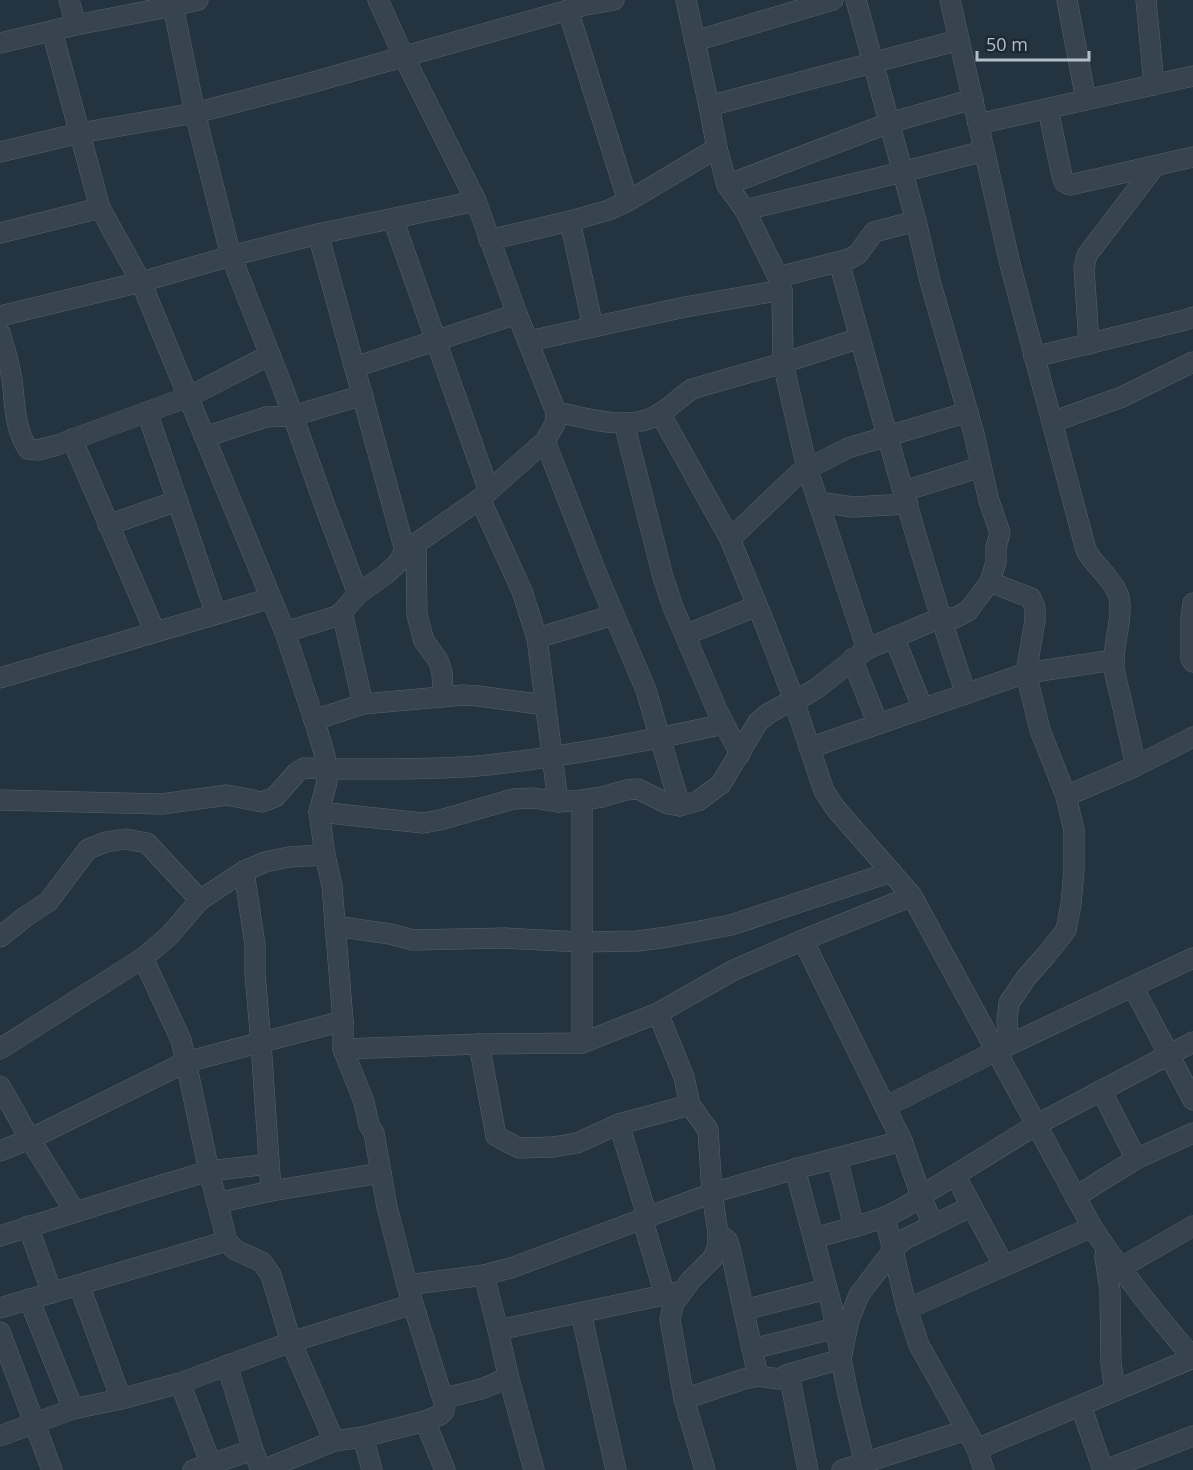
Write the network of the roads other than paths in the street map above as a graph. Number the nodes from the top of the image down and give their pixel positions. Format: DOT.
graph roads {
  1 [pos="69,0"];
  2 [pos="198,0"];
  3 [pos="378,0"];
  4 [pos="614,0"];
  5 [pos="686,0"];
  6 [pos="833,0"];
  7 [pos="856,0"];
  8 [pos="950,0"];
  9 [pos="1067,0"];
  10 [pos="1146,0"];
  11 [pos="580,5"];
  12 [pos="173,6"];
  13 [pos="76,25"];
  14 [pos="51,31"];
  15 [pos="959,40"];
  16 [pos="695,41"];
  17 [pos="0,43"];
  18 [pos="404,57"];
  19 [pos="873,64"];
  20 [pos="1193,76"];
  21 [pos="1154,85"];
  22 [pos="973,99"];
  23 [pos="1086,100"];
  24 [pos="709,106"];
  25 [pos="1048,109"];
  26 [pos="195,113"];
  27 [pos="889,123"];
  28 [pos="978,124"];
  29 [pos="80,133"];
  30 [pos="717,148"];
  31 [pos="984,151"];
  32 [pos="0,152"];
  33 [pos="1193,157"];
  34 [pos="1155,166"];
  35 [pos="903,172"];
  36 [pos="727,185"];
  37 [pos="476,201"];
  38 [pos="628,201"];
  39 [pos="100,208"];
  40 [pos="745,210"];
  41 [pos="393,219"];
  42 [pos="570,221"];
  43 [pos="916,221"];
  44 [pos="0,233"];
  45 [pos="318,234"];
  46 [pos="489,240"];
  47 [pos="231,256"];
  48 [pos="839,262"];
  49 [pos="141,282"];
  50 [pos="780,283"];
  51 [pos="517,314"];
  52 [pos="0,316"];
  53 [pos="1193,316"];
  54 [pos="593,327"];
  55 [pos="0,333"];
  56 [pos="860,338"];
  57 [pos="435,341"];
  58 [pos="529,341"];
  59 [pos="1089,344"];
  60 [pos="270,355"];
  61 [pos="1035,357"];
  62 [pos="1193,362"];
  63 [pos="783,363"];
  64 [pos="355,367"];
  65 [pos="6,379"];
  66 [pos="363,395"];
  67 [pos="188,398"];
  68 [pos="147,412"];
  69 [pos="556,412"];
  70 [pos="968,412"];
  71 [pos="660,413"];
  72 [pos="293,416"];
  73 [pos="1052,422"];
  74 [pos="624,423"];
  75 [pos="8,427"];
  76 [pos="205,437"];
  77 [pos="888,437"];
  78 [pos="72,439"];
  79 [pos="545,441"];
  80 [pos="981,467"];
  81 [pos="807,468"];
  82 [pos="485,495"];
  83 [pos="906,497"];
  84 [pos="177,501"];
  85 [pos="818,502"];
  86 [pos="108,525"];
  87 [pos="730,539"];
  88 [pos="410,547"];
  89 [pos="990,582"];
  90 [pos="358,594"];
  91 [pos="271,598"];
  92 [pos="1193,603"];
  93 [pos="757,606"];
  94 [pos="342,612"];
  95 [pos="216,614"];
  96 [pos="614,615"];
  97 [pos="940,618"];
  98 [pos="155,632"];
  99 [pos="285,632"];
  100 [pos="685,635"];
  101 [pos="894,637"];
  102 [pos="537,638"];
  103 [pos="860,654"];
  104 [pos="1114,660"];
  105 [pos="1193,662"];
  106 [pos="1026,673"];
  107 [pos="0,678"];
  108 [pos="966,694"];
  109 [pos="443,697"];
  110 [pos="793,700"];
  111 [pos="363,704"];
  112 [pos="545,705"];
  113 [pos="923,709"];
  114 [pos="314,720"];
  115 [pos="724,724"];
  116 [pos="878,724"];
  117 [pos="1193,737"];
  118 [pos="660,738"];
  119 [pos="809,748"];
  120 [pos="740,754"];
  121 [pos="552,756"];
  122 [pos="1136,766"];
  123 [pos="326,770"];
  124 [pos="1066,796"];
  125 [pos="0,800"];
  126 [pos="582,800"];
  127 [pos="558,802"];
  128 [pos="680,806"];
  129 [pos="319,812"];
  130 [pos="325,855"];
  131 [pos="244,870"];
  132 [pos="891,872"];
  133 [pos="912,896"];
  134 [pos="200,900"];
  135 [pos="335,927"];
  136 [pos="0,936"];
  137 [pos="803,940"];
  138 [pos="582,942"];
  139 [pos="143,958"];
  140 [pos="1193,958"];
  141 [pos="1133,987"];
  142 [pos="658,1013"];
  143 [pos="343,1021"];
  144 [pos="1193,1042"];
  145 [pos="261,1043"];
  146 [pos="582,1043"];
  147 [pos="479,1044"];
  148 [pos="1002,1048"];
  149 [pos="0,1049"];
  150 [pos="343,1049"];
  151 [pos="1168,1054"];
  152 [pos="186,1062"];
  153 [pos="0,1086"];
  154 [pos="1101,1090"];
  155 [pos="1193,1100"];
  156 [pos="690,1105"];
  157 [pos="885,1107"];
  158 [pos="619,1124"];
  159 [pos="1036,1125"];
  160 [pos="1193,1133"];
  161 [pos="30,1140"];
  162 [pos="903,1141"];
  163 [pos="0,1151"];
  164 [pos="837,1158"];
  165 [pos="1136,1159"];
  166 [pos="269,1164"];
  167 [pos="795,1169"];
  168 [pos="209,1171"];
  169 [pos="381,1173"];
  170 [pos="955,1175"];
  171 [pos="271,1191"];
  172 [pos="712,1193"];
  173 [pos="921,1196"];
  174 [pos="1075,1197"];
  175 [pos="217,1203"];
  176 [pos="972,1206"];
  177 [pos="75,1212"];
  178 [pos="645,1217"];
  179 [pos="885,1218"];
  180 [pos="933,1225"];
  181 [pos="28,1226"];
  182 [pos="1193,1226"];
  183 [pos="854,1227"];
  184 [pos="1092,1227"];
  185 [pos="718,1233"];
  186 [pos="0,1236"];
  187 [pos="814,1238"];
  188 [pos="227,1240"];
  189 [pos="1106,1248"];
  190 [pos="893,1250"];
  191 [pos="1004,1266"];
  192 [pos="1120,1268"];
  193 [pos="484,1275"];
  194 [pos="79,1285"];
  195 [pos="407,1285"];
  196 [pos="827,1289"];
  197 [pos="52,1293"];
  198 [pos="674,1293"];
  199 [pos="29,1299"];
  200 [pos="413,1304"];
  201 [pos="0,1308"];
  202 [pos="907,1309"];
  203 [pos="744,1310"];
  204 [pos="581,1313"];
  205 [pos="836,1328"];
  206 [pos="498,1330"];
  207 [pos="0,1332"];
  208 [pos="291,1342"];
  209 [pos="752,1350"];
  210 [pos="1193,1358"];
  211 [pos="841,1359"];
  212 [pos="227,1365"];
  213 [pos="789,1374"];
  214 [pos="508,1375"];
  215 [pos="758,1376"];
  216 [pos="180,1383"];
  217 [pos="1115,1390"];
  218 [pos="444,1398"];
  219 [pos="121,1399"];
  220 [pos="684,1399"];
  221 [pos="1081,1406"];
  222 [pos="73,1409"];
  223 [pos="425,1421"];
  224 [pos="35,1422"];
  225 [pos="966,1430"];
  226 [pos="0,1436"];
  227 [pos="1193,1436"];
  228 [pos="363,1437"];
  229 [pos="334,1441"];
  230 [pos="977,1449"];
  231 [pos="253,1450"];
  232 [pos="896,1462"];
  233 [pos="865,1464"];
  234 [pos="202,1467"];
  235 [pos="52,1470"];
  236 [pos="262,1470"];
  237 [pos="372,1470"];
  238 [pos="445,1470"];
  239 [pos="534,1470"];
  240 [pos="616,1470"];
  241 [pos="705,1470"];
  242 [pos="808,1470"];
  243 [pos="842,1470"];
  244 [pos="984,1470"];
  245 [pos="1104,1470"];
  1 -- 13 [label="street"];
  2 -- 12 [label="street"];
  3 -- 18 [label="street"];
  4 -- 11 [label="street"];
  5 -- 16 [label="street"];
  6 -- 16 [label="street"];
  7 -- 19 [label="street"];
  8 -- 15 [label="street"];
  9 -- 23 [label="street"];
  10 -- 21 [label="street"];
  11 -- 18 [label="street"];
  11 -- 38 [label="street"];
  12 -- 13 [label="street"];
  12 -- 26 [label="street"];
  13 -- 14 [label="street"];
  14 -- 17 [label="street"];
  14 -- 29 [label="street"];
  15 -- 19 [label="street"];
  15 -- 22 [label="street"];
  16 -- 24 [label="street"];
  18 -- 26 [label="street"];
  18 -- 37 [label="street"];
  19 -- 24 [label="street"];
  19 -- 27 [label="street"];
  20 -- 21 [label="street"];
  21 -- 23 [label="street"];
  22 -- 27 [label="street"];
  22 -- 28 [label="street"];
  23 -- 25 [label="street"];
  24 -- 30 [label="street"];
  25 -- 28 [label="street"];
  25 -- 34 [label="street"];
  26 -- 29 [label="street"];
  26 -- 47 [label="street"];
  27 -- 35 [label="street"];
  27 -- 36 [label="street"];
  28 -- 31 [label="street"];
  29 -- 32 [label="street"];
  29 -- 39 [label="street"];
  30 -- 36 [label="street"];
  30 -- 38 [label="street"];
  31 -- 35 [label="street"];
  31 -- 61 [label="street"];
  33 -- 34 [label="street"];
  34 -- 59 [label="street"];
  35 -- 40 [label="street"];
  35 -- 43 [label="street"];
  36 -- 40 [label="street"];
  37 -- 41 [label="street"];
  37 -- 46 [label="street"];
  38 -- 42 [label="street"];
  39 -- 44 [label="street"];
  39 -- 49 [label="street"];
  40 -- 50 [label="street"];
  41 -- 45 [label="street"];
  41 -- 57 [label="street"];
  42 -- 46 [label="street"];
  42 -- 54 [label="street"];
  43 -- 48 [label="street"];
  43 -- 70 [label="street"];
  45 -- 47 [label="street"];
  45 -- 64 [label="street"];
  46 -- 51 [label="street"];
  47 -- 49 [label="street"];
  47 -- 60 [label="street"];
  48 -- 50 [label="street"];
  48 -- 56 [label="street"];
  49 -- 52 [label="street"];
  49 -- 67 [label="street"];
  50 -- 54 [label="street"];
  50 -- 63 [label="street"];
  51 -- 57 [label="street"];
  51 -- 58 [label="street"];
  53 -- 59 [label="street"];
  54 -- 58 [label="street"];
  55 -- 65 [label="street"];
  56 -- 63 [label="street"];
  56 -- 77 [label="street"];
  57 -- 64 [label="street"];
  57 -- 82 [label="street"];
  58 -- 69 [label="street"];
  59 -- 61 [label="street"];
  60 -- 67 [label="street"];
  60 -- 72 [label="street"];
  61 -- 73 [label="street"];
  62 -- 73 [label="street"];
  63 -- 71 [label="street"];
  63 -- 81 [label="street"];
  64 -- 66 [label="street"];
  65 -- 75 [label="street"];
  66 -- 72 [label="street"];
  66 -- 88 [label="street"];
  67 -- 68 [label="street"];
  67 -- 76 [label="street"];
  68 -- 78 [label="street"];
  68 -- 84 [label="street"];
  69 -- 74 [label="street"];
  69 -- 79 [label="street"];
  70 -- 77 [label="street"];
  70 -- 80 [label="street"];
  71 -- 74 [label="street"];
  71 -- 87 [label="street"];
  72 -- 76 [label="street"];
  72 -- 90 [label="street"];
  73 -- 104 [label="street"];
  74 -- 100 [label="street"];
  75 -- 78 [label="street"];
  76 -- 91 [label="street"];
  77 -- 81 [label="street"];
  77 -- 83 [label="street"];
  78 -- 86 [label="street"];
  79 -- 82 [label="street"];
  79 -- 96 [label="street"];
  80 -- 83 [label="street"];
  80 -- 89 [label="street"];
  81 -- 85 [label="street"];
  81 -- 87 [label="street"];
  82 -- 88 [label="street"];
  82 -- 102 [label="street"];
  83 -- 85 [label="street"];
  83 -- 97 [label="street"];
  84 -- 86 [label="street"];
  84 -- 95 [label="street"];
  85 -- 103 [label="street"];
  86 -- 98 [label="street"];
  87 -- 93 [label="street"];
  88 -- 90 [label="street"];
  88 -- 109 [label="street"];
  89 -- 97 [label="street"];
  89 -- 106 [label="street"];
  90 -- 94 [label="street"];
  91 -- 95 [label="street"];
  91 -- 99 [label="street"];
  92 -- 105 [label="street"];
  93 -- 100 [label="street"];
  93 -- 110 [label="street"];
  94 -- 99 [label="street"];
  94 -- 111 [label="street"];
  95 -- 98 [label="street"];
  96 -- 102 [label="street"];
  96 -- 118 [label="street"];
  97 -- 101 [label="street"];
  97 -- 108 [label="street"];
  98 -- 107 [label="street"];
  99 -- 114 [label="street"];
  100 -- 115 [label="street"];
  101 -- 103 [label="street"];
  101 -- 113 [label="street"];
  102 -- 112 [label="street"];
  103 -- 110 [label="street"];
  103 -- 116 [label="street"];
  104 -- 106 [label="street"];
  104 -- 122 [label="street"];
  106 -- 108 [label="street"];
  106 -- 124 [label="street"];
  108 -- 113 [label="street"];
  109 -- 111 [label="street"];
  109 -- 112 [label="street"];
  110 -- 119 [label="street"];
  110 -- 120 [label="street"];
  111 -- 114 [label="street"];
  112 -- 121 [label="street"];
  113 -- 116 [label="street"];
  114 -- 123 [label="street"];
  115 -- 118 [label="street"];
  115 -- 120 [label="street"];
  116 -- 119 [label="street"];
  117 -- 122 [label="street"];
  118 -- 121 [label="street"];
  118 -- 128 [label="street"];
  119 -- 132 [label="street"];
  120 -- 128 [label="street"];
  121 -- 123 [label="street"];
  121 -- 127 [label="street"];
  122 -- 124 [label="street"];
  123 -- 125 [label="street"];
  123 -- 129 [label="street"];
  124 -- 148 [label="street"];
  126 -- 127 [label="street"];
  126 -- 128 [label="street"];
  126 -- 138 [label="street"];
  127 -- 129 [label="street"];
  129 -- 130 [label="street"];
  130 -- 131 [label="street"];
  130 -- 135 [label="street"];
  131 -- 134 [label="street"];
  131 -- 145 [label="street"];
  132 -- 133 [label="street"];
  132 -- 138 [label="street"];
  133 -- 137 [label="street"];
  133 -- 148 [label="street"];
  134 -- 136 [label="street"];
  134 -- 139 [label="street"];
  135 -- 138 [label="street"];
  135 -- 143 [label="street"];
  137 -- 142 [label="street"];
  137 -- 157 [label="street"];
  138 -- 146 [label="street"];
  139 -- 149 [label="street"];
  139 -- 152 [label="street"];
  140 -- 141 [label="street"];
  141 -- 148 [label="street"];
  141 -- 151 [label="street"];
  142 -- 146 [label="street"];
  142 -- 156 [label="street"];
  143 -- 145 [label="street"];
  143 -- 150 [label="street"];
  144 -- 151 [label="street"];
  145 -- 152 [label="street"];
  145 -- 166 [label="street"];
  146 -- 147 [label="street"];
  147 -- 150 [label="street"];
  147 -- 158 [label="street"];
  148 -- 157 [label="street"];
  148 -- 159 [label="street"];
  150 -- 169 [label="street"];
  151 -- 154 [label="street"];
  151 -- 155 [label="street"];
  152 -- 161 [label="street"];
  152 -- 168 [label="street"];
  153 -- 161 [label="street"];
  154 -- 159 [label="street"];
  154 -- 165 [label="street"];
  156 -- 158 [label="street"];
  156 -- 172 [label="street"];
  157 -- 162 [label="street"];
  158 -- 178 [label="street"];
  159 -- 170 [label="street"];
  159 -- 174 [label="street"];
  160 -- 165 [label="street"];
  161 -- 163 [label="street"];
  161 -- 177 [label="street"];
  162 -- 164 [label="street"];
  162 -- 173 [label="street"];
  164 -- 167 [label="street"];
  164 -- 183 [label="street"];
  165 -- 174 [label="street"];
  166 -- 168 [label="street"];
  166 -- 171 [label="street"];
  167 -- 172 [label="street"];
  167 -- 187 [label="street"];
  168 -- 175 [label="street"];
  168 -- 177 [label="street"];
  169 -- 171 [label="street"];
  169 -- 195 [label="street"];
  170 -- 173 [label="street"];
  170 -- 176 [label="street"];
  171 -- 175 [label="street"];
  172 -- 178 [label="street"];
  172 -- 185 [label="street"];
  173 -- 179 [label="street"];
  173 -- 180 [label="street"];
  174 -- 184 [label="street"];
  175 -- 188 [label="street"];
  176 -- 180 [label="street"];
  176 -- 191 [label="street"];
  177 -- 181 [label="street"];
  178 -- 193 [label="street"];
  178 -- 198 [label="street"];
  179 -- 183 [label="street"];
  179 -- 190 [label="street"];
  180 -- 190 [label="street"];
  181 -- 186 [label="street"];
  181 -- 197 [label="street"];
  182 -- 192 [label="street"];
  183 -- 187 [label="street"];
  184 -- 189 [label="street"];
  184 -- 191 [label="street"];
  185 -- 198 [label="street"];
  185 -- 203 [label="street"];
  187 -- 196 [label="street"];
  188 -- 194 [label="street"];
  188 -- 208 [label="street"];
  189 -- 192 [label="street"];
  189 -- 217 [label="street"];
  190 -- 202 [label="street"];
  190 -- 211 [label="street"];
  191 -- 202 [label="street"];
  192 -- 210 [label="street"];
  193 -- 195 [label="street"];
  193 -- 206 [label="street"];
  194 -- 197 [label="street"];
  194 -- 219 [label="street"];
  195 -- 200 [label="street"];
  196 -- 203 [label="street"];
  196 -- 205 [label="street"];
  197 -- 199 [label="street"];
  198 -- 204 [label="street"];
  198 -- 220 [label="street"];
  199 -- 201 [label="street"];
  199 -- 222 [label="street"];
  200 -- 208 [label="street"];
  200 -- 218 [label="street"];
  202 -- 225 [label="street"];
  203 -- 209 [label="street"];
  204 -- 206 [label="street"];
  204 -- 240 [label="street"];
  205 -- 209 [label="street"];
  205 -- 211 [label="street"];
  206 -- 214 [label="street"];
  207 -- 224 [label="street"];
  208 -- 212 [label="street"];
  208 -- 229 [label="street"];
  209 -- 215 [label="street"];
  210 -- 217 [label="street"];
  211 -- 213 [label="street"];
  211 -- 233 [label="street"];
  212 -- 216 [label="street"];
  212 -- 231 [label="street"];
  213 -- 215 [label="street"];
  213 -- 242 [label="street"];
  214 -- 218 [label="street"];
  214 -- 239 [label="street"];
  215 -- 220 [label="street"];
  216 -- 219 [label="street"];
  216 -- 234 [label="street"];
  217 -- 221 [label="street"];
  218 -- 223 [label="street"];
  219 -- 222 [label="street"];
  220 -- 241 [label="street"];
  221 -- 230 [label="street"];
  221 -- 245 [label="street"];
  222 -- 224 [label="street"];
  223 -- 228 [label="street"];
  223 -- 238 [label="street"];
  224 -- 226 [label="street"];
  224 -- 235 [label="street"];
  225 -- 230 [label="street"];
  225 -- 232 [label="street"];
  227 -- 245 [label="street"];
  228 -- 229 [label="street"];
  228 -- 237 [label="street"];
  229 -- 236 [label="street"];
  230 -- 244 [label="street"];
  231 -- 234 [label="street"];
  231 -- 236 [label="street"];
  232 -- 233 [label="street"];
  233 -- 243 [label="street"];
}
